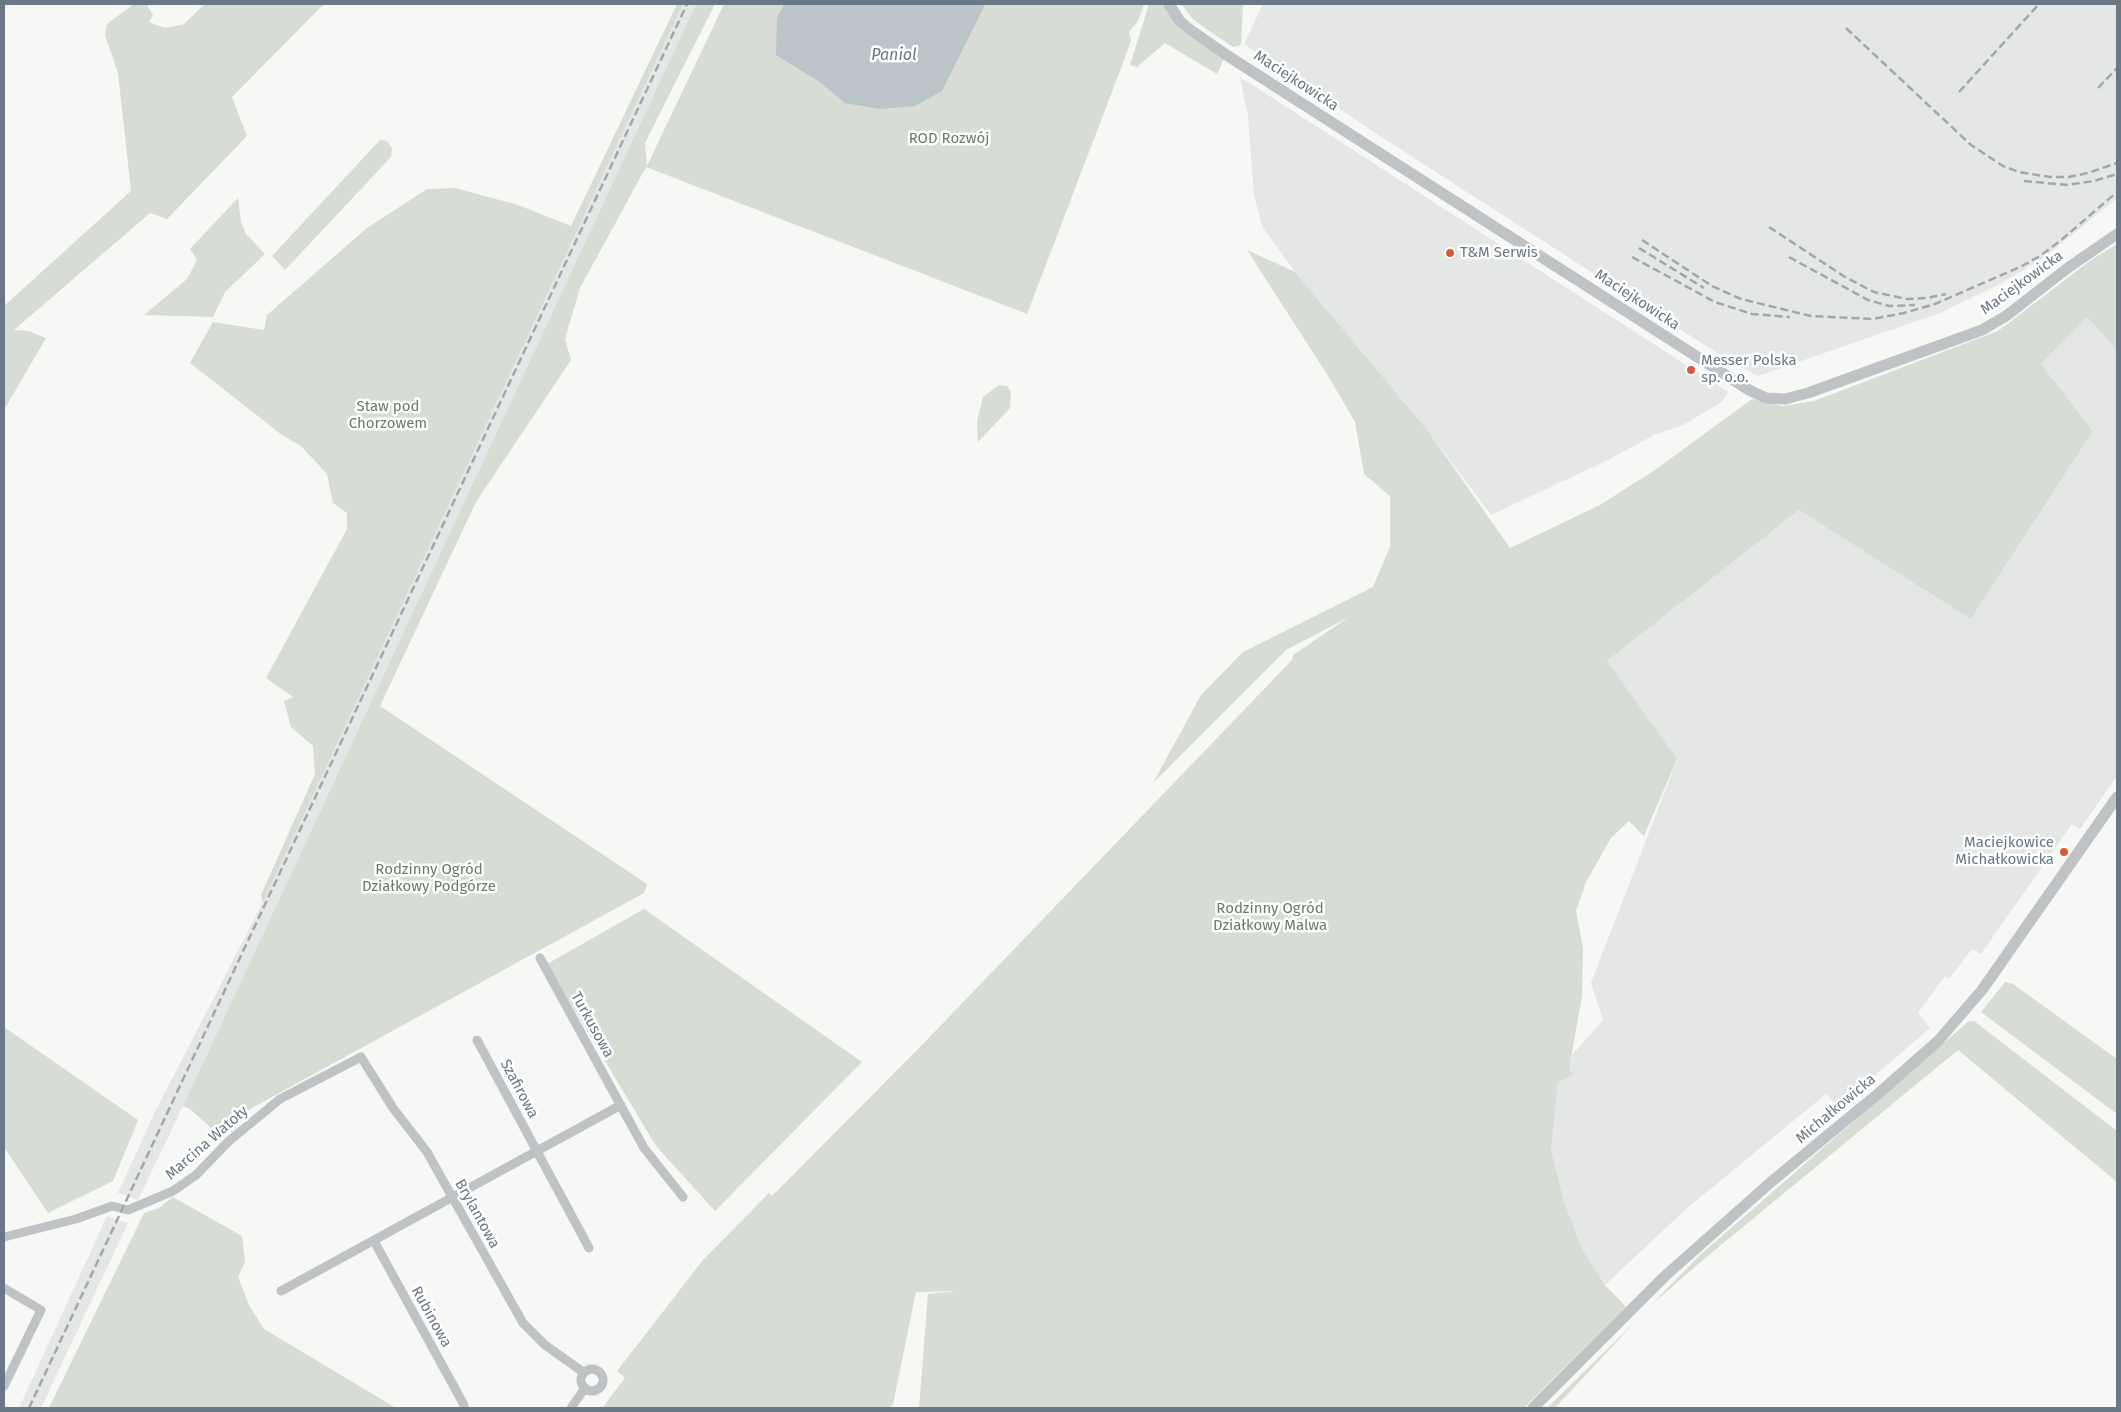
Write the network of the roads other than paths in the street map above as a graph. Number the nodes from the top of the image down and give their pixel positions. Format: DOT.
graph roads {
  1 [pos="1168,4"];
  2 [pos="2117,234"];
  3 [pos="2117,797"];
  4 [pos="540,958"];
  5 [pos="477,1040"];
  6 [pos="361,1057"];
  7 [pos="620,1105"];
  8 [pos="537,1151"];
  9 [pos="682,1197"];
  10 [pos="453,1198"];
  11 [pos="4,1237"];
  12 [pos="374,1242"];
  13 [pos="589,1248"];
  14 [pos="4,1288"];
  15 [pos="282,1291"];
  16 [pos="583,1372"];
  17 [pos="4,1386"];
  18 [pos="584,1388"];
  19 [pos="464,1405"];
  20 [pos="571,1408"];
  21 [pos="1533,1408"];
  1 -- 2 [label="street, Maciejkowicka"];
  3 -- 21 [label="street, Michałkowicka"];
  4 -- 7 [label="street, Turkusowa"];
  5 -- 8 [label="street, Szafirowa"];
  6 -- 10 [label="street, Brylantowa"];
  6 -- 11 [label="street, Marcina Watoły"];
  7 -- 8 [label="street"];
  7 -- 9 [label="street, Turkusowa"];
  8 -- 10 [label="street"];
  8 -- 13 [label="street, Szafirowa"];
  10 -- 12 [label="street"];
  10 -- 16 [label="street, Brylantowa"];
  12 -- 15 [label="street"];
  12 -- 19 [label="street, Rubinowa"];
  14 -- 17 [label="street"];
  16 -- 18 [label="street"];
  16 -- 18 [label="street"];
  18 -- 20 [label="street"];
}
